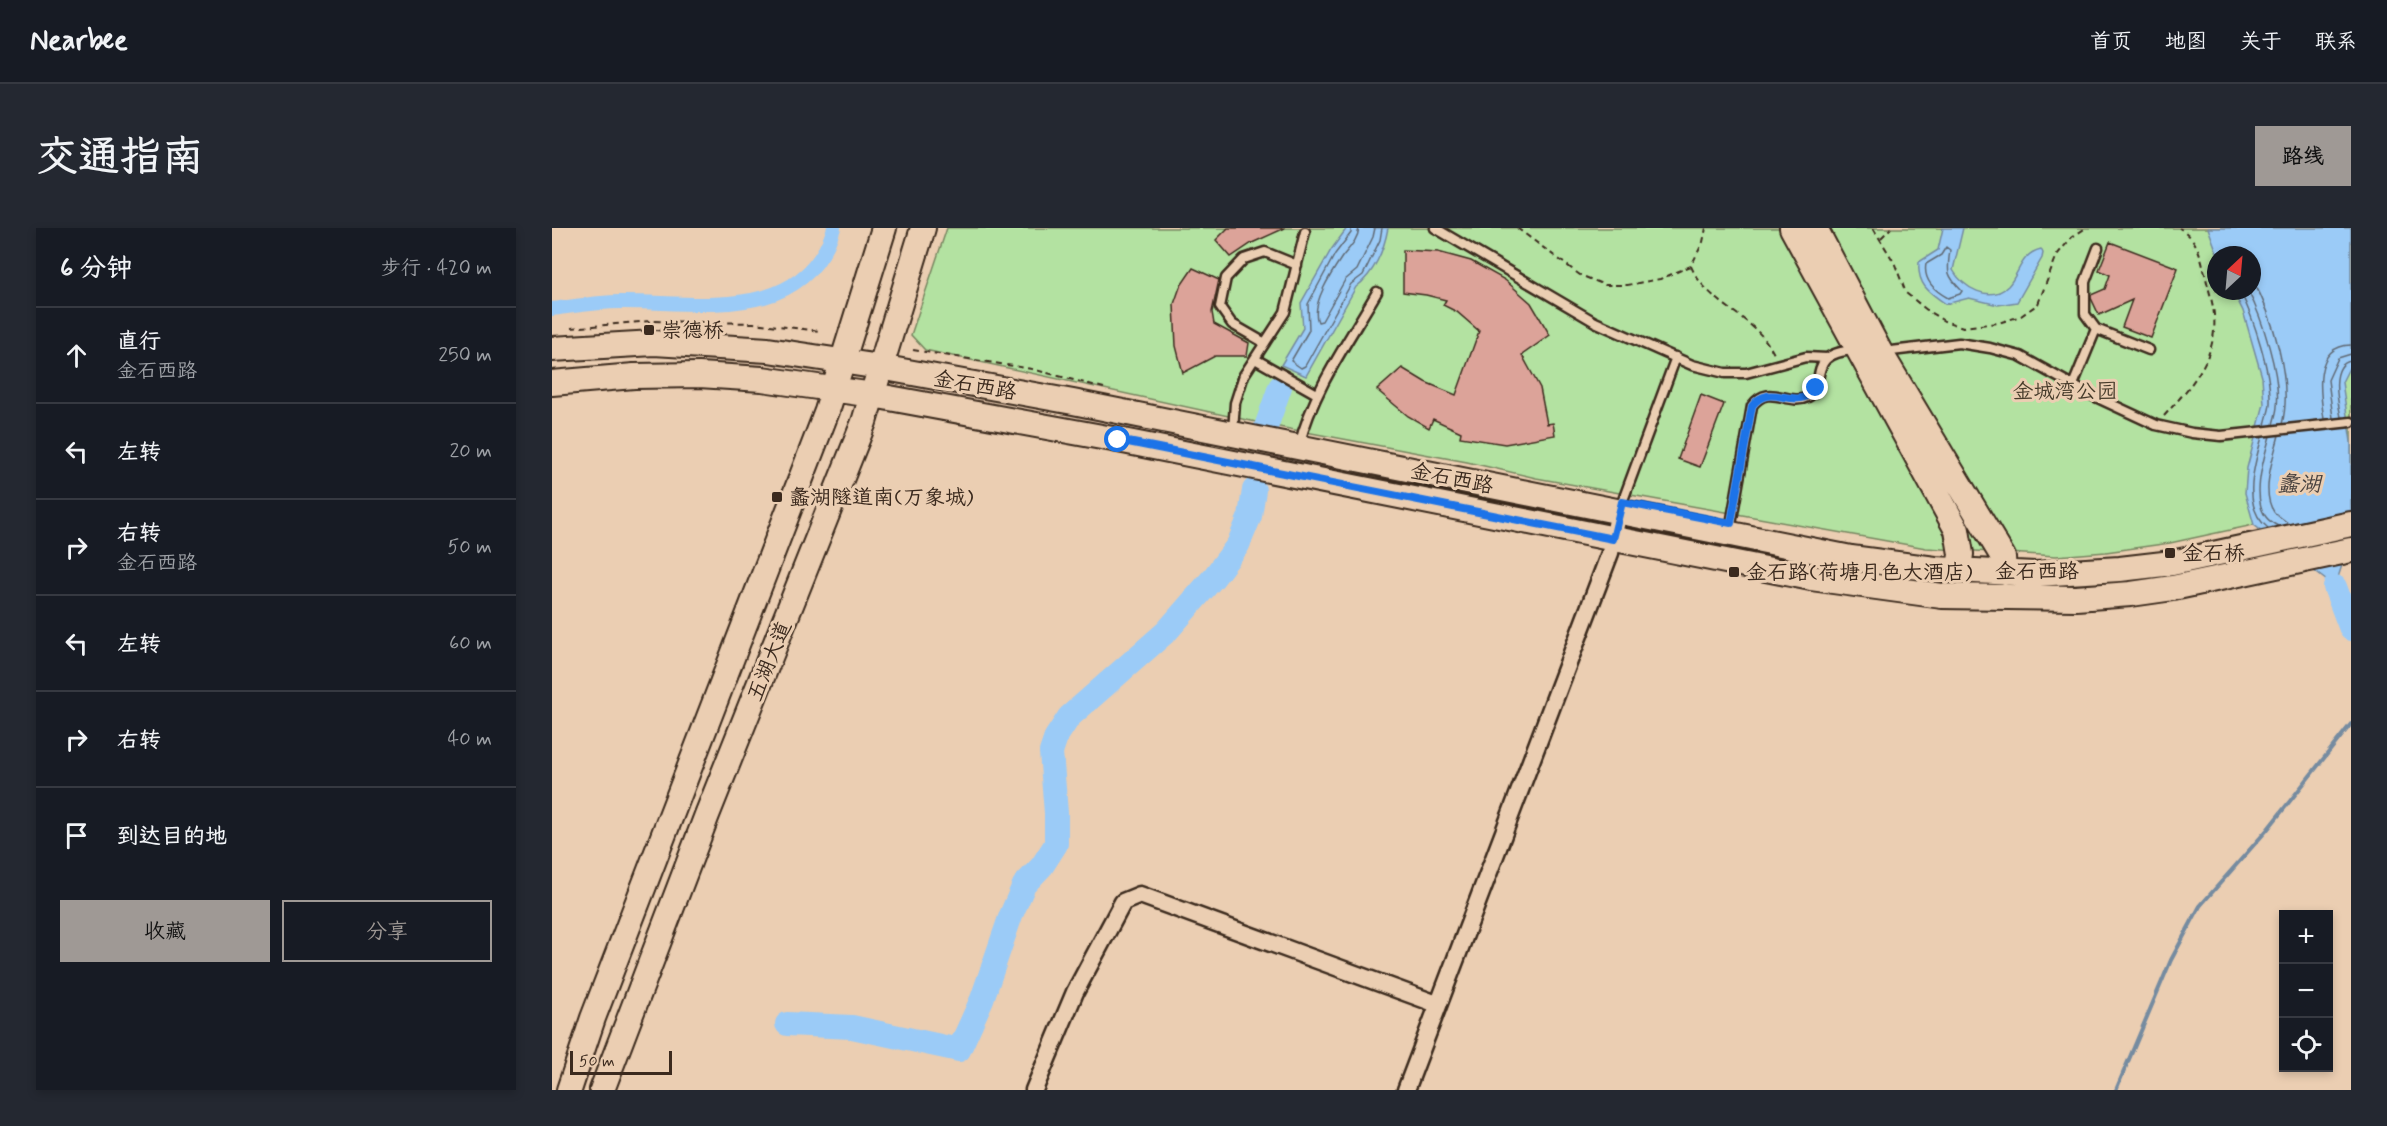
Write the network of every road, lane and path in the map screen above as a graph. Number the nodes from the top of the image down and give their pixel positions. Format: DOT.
graph roads {
  1 [pos="884,228"];
  2 [pos="924,228"];
  3 [pos="1436,228"];
  4 [pos="1516,228"];
  5 [pos="1706,228"];
  6 [pos="1792,228"];
  7 [pos="1815,228"];
  8 [pos="1873,228"];
  9 [pos="1891,228"];
  10 [pos="2086,228"];
  11 [pos="2179,228"];
  12 [pos="1305,232"];
  13 [pos="1881,238"];
  14 [pos="2098,248"];
  15 [pos="1297,265"];
  16 [pos="1691,266"];
  17 [pos="1377,292"];
  18 [pos="2096,329"];
  19 [pos="819,331"];
  20 [pos="557,339"];
  21 [pos="1265,344"];
  22 [pos="913,350"];
  23 [pos="2149,350"];
  24 [pos="1869,351"];
  25 [pos="1676,357"];
  26 [pos="1255,358"];
  27 [pos="1827,358"];
  28 [pos="842,361"];
  29 [pos="1779,366"];
  30 [pos="880,367"];
  31 [pos="552,384"];
  32 [pos="2073,385"];
  33 [pos="834,389"];
  34 [pos="1110,390"];
  35 [pos="1317,394"];
  36 [pos="873,395"];
  37 [pos="2351,422"];
  38 [pos="2156,425"];
  39 [pos="1233,434"];
  40 [pos="1299,446"];
  41 [pos="1619,511"];
  42 [pos="2351,524"];
  43 [pos="1730,533"];
  44 [pos="1613,539"];
  45 [pos="2351,550"];
  46 [pos="1959,570"];
  47 [pos="2004,573"];
  48 [pos="1437,1004"];
  49 [pos="569,1090"];
  50 [pos="602,1090"];
  51 [pos="1034,1090"];
  52 [pos="1406,1090"];
  1 -- 28 [label="main road, 五湖大道"];
  2 -- 30 [label="main road, 五湖大道"];
  3 -- 25 [label="lane"];
  4 -- 16 [label="path"];
  5 -- 16 [label="path"];
  6 -- 24 [label="main road"];
  7 -- 24 [label="main road"];
  8 -- 13 [label="path"];
  9 -- 13 [label="path"];
  10 -- 13 [label="path"];
  11 -- 38 [label="path"];
  12 -- 15 [label="lane"];
  14 -- 18 [label="lane"];
  15 -- 21 [label="lane"];
  15 -- 21 [label="lane"];
  16 -- 29 [label="path"];
  17 -- 35 [label="lane"];
  18 -- 23 [label="lane"];
  18 -- 32 [label="lane"];
  19 -- 20 [label="path"];
  20 -- 28 [label="main road, 金石西路"];
  21 -- 26 [label="lane"];
  22 -- 34 [label="path, 金石西路"];
  24 -- 27 [label="lane"];
  24 -- 32 [label="lane"];
  24 -- 46 [label="main road"];
  24 -- 47 [label="main road"];
  25 -- 29 [label="lane"];
  25 -- 41 [label="lane"];
  26 -- 35 [label="lane"];
  26 -- 39 [label="lane"];
  27 -- 29 [label="lane"];
  27 -- 43 [label="lane"];
  28 -- 30 [label="main road, 金石西路"];
  28 -- 33 [label="main road, 五湖大道"];
  30 -- 36 [label="main road, 五湖大道"];
  30 -- 39 [label="main road, 金石西路"];
  31 -- 33 [label="main road, 金石西路"];
  32 -- 38 [label="lane"];
  33 -- 36 [label="main road, 金石西路"];
  33 -- 49 [label="main road, 五湖大道"];
  35 -- 40 [label="lane"];
  36 -- 44 [label="main road, 金石西路"];
  36 -- 50 [label="main road, 五湖大道"];
  37 -- 38 [label="lane"];
  39 -- 40 [label="main road, 金石西路"];
  40 -- 41 [label="main road, 金石西路"];
  41 -- 43 [label="main road, 金石西路"];
  41 -- 44 [label="street"];
  42 -- 47 [label="main road, 金石西路"];
  43 -- 46 [label="main road, 金石西路"];
  44 -- 45 [label="main road, 金石西路"];
  44 -- 48 [label="street"];
  46 -- 47 [label="main road, 金石西路"];
  48 -- 51 [label="street"];
  48 -- 52 [label="street"];
}
